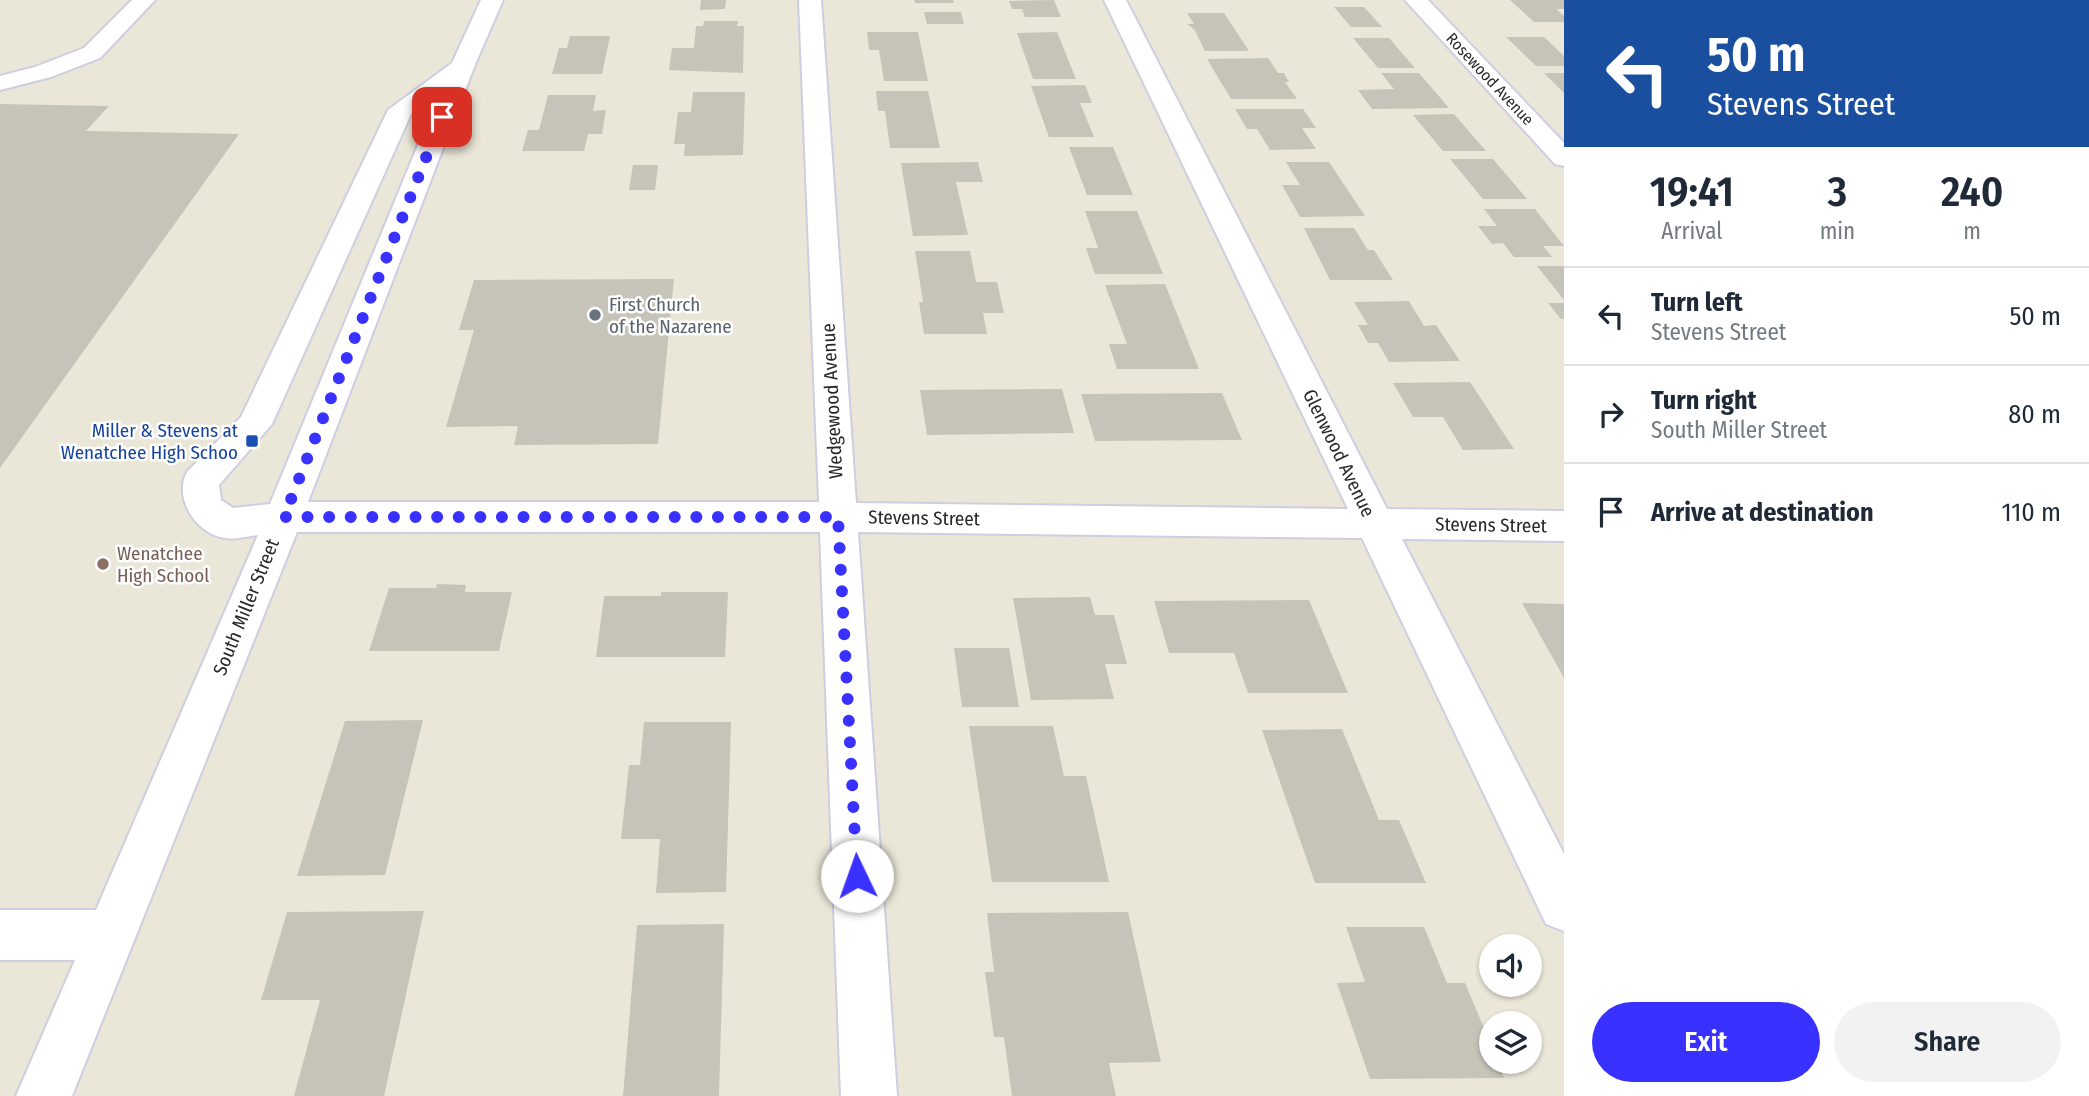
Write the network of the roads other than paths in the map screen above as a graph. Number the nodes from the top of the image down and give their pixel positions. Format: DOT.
graph roads {
  1 [pos="144,0"];
  2 [pos="492,0"];
  3 [pos="810,0"];
  4 [pos="1115,0"];
  5 [pos="1416,0"];
  6 [pos="462,67"];
  7 [pos="0,83"];
  8 [pos="1564,158"];
  9 [pos="284,517"];
  10 [pos="838,517"];
  11 [pos="1374,524"];
  12 [pos="1564,526"];
  13 [pos="1564,906"];
  14 [pos="0,935"];
  15 [pos="109,935"];
  16 [pos="44,1096"];
  17 [pos="869,1096"];
  1 -- 7 [label="street"];
  2 -- 6 [label="street, South Miller Street"];
  3 -- 10 [label="street, Wedgewood Avenue"];
  4 -- 11 [label="street, Glenwood Avenue"];
  5 -- 8 [label="street, Rosewood Avenue"];
  6 -- 9 [label="street, South Miller Street"];
  6 -- 9 [label="street, Stevens Street"];
  9 -- 10 [label="street, Stevens Street"];
  9 -- 15 [label="street, South Miller Street"];
  10 -- 11 [label="street, Stevens Street"];
  10 -- 17 [label="street, Wedgewood Avenue"];
  11 -- 12 [label="street, Stevens Street"];
  11 -- 13 [label="street, Glenwood Avenue"];
  14 -- 15 [label="street"];
  15 -- 16 [label="street, South Miller Street"];
}
